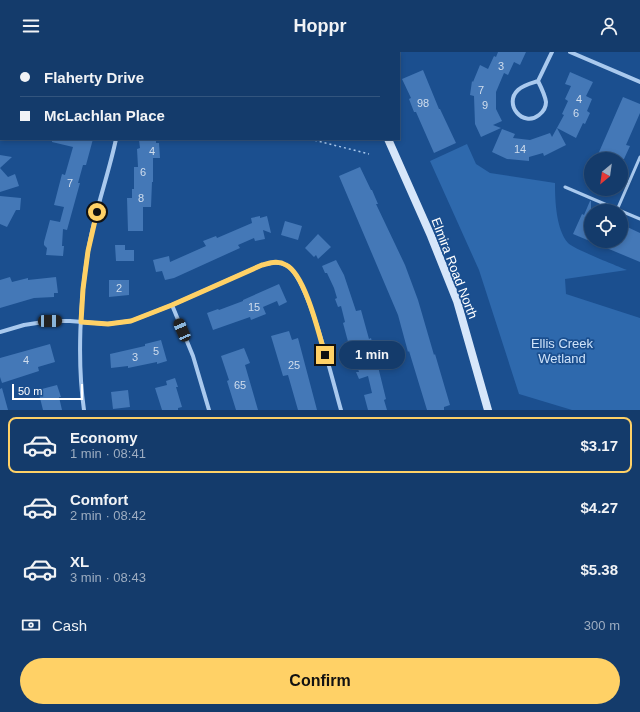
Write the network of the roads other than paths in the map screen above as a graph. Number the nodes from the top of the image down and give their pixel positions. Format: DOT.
graph roads {
  1 [pos="552,52"];
  2 [pos="570,52"];
  3 [pos="538,81"];
  4 [pos="640,82"];
  5 [pos="116,140"];
  6 [pos="388,140"];
  7 [pos="640,157"];
  8 [pos="565,187"];
  9 [pos="604,204"];
  10 [pos="623,204"];
  11 [pos="628,214"];
  12 [pos="640,219"];
  13 [pos="172,305"];
  14 [pos="81,322"];
  15 [pos="0,332"];
  16 [pos="84,410"];
  17 [pos="209,410"];
  18 [pos="341,410"];
  19 [pos="488,410"];
  1 -- 3 [label="street"];
  2 -- 4 [label="street"];
  3 -- 3 [label="street"];
  5 -- 14 [label="street"];
  6 -- 19 [label="main road, Elmira Road North"];
  7 -- 10 [label="lane"];
  8 -- 9 [label="lane"];
  11 -- 12 [label="lane"];
  13 -- 14 [label="street"];
  13 -- 17 [label="street"];
  13 -- 18 [label="street"];
  14 -- 15 [label="street"];
  14 -- 16 [label="street"];
}
